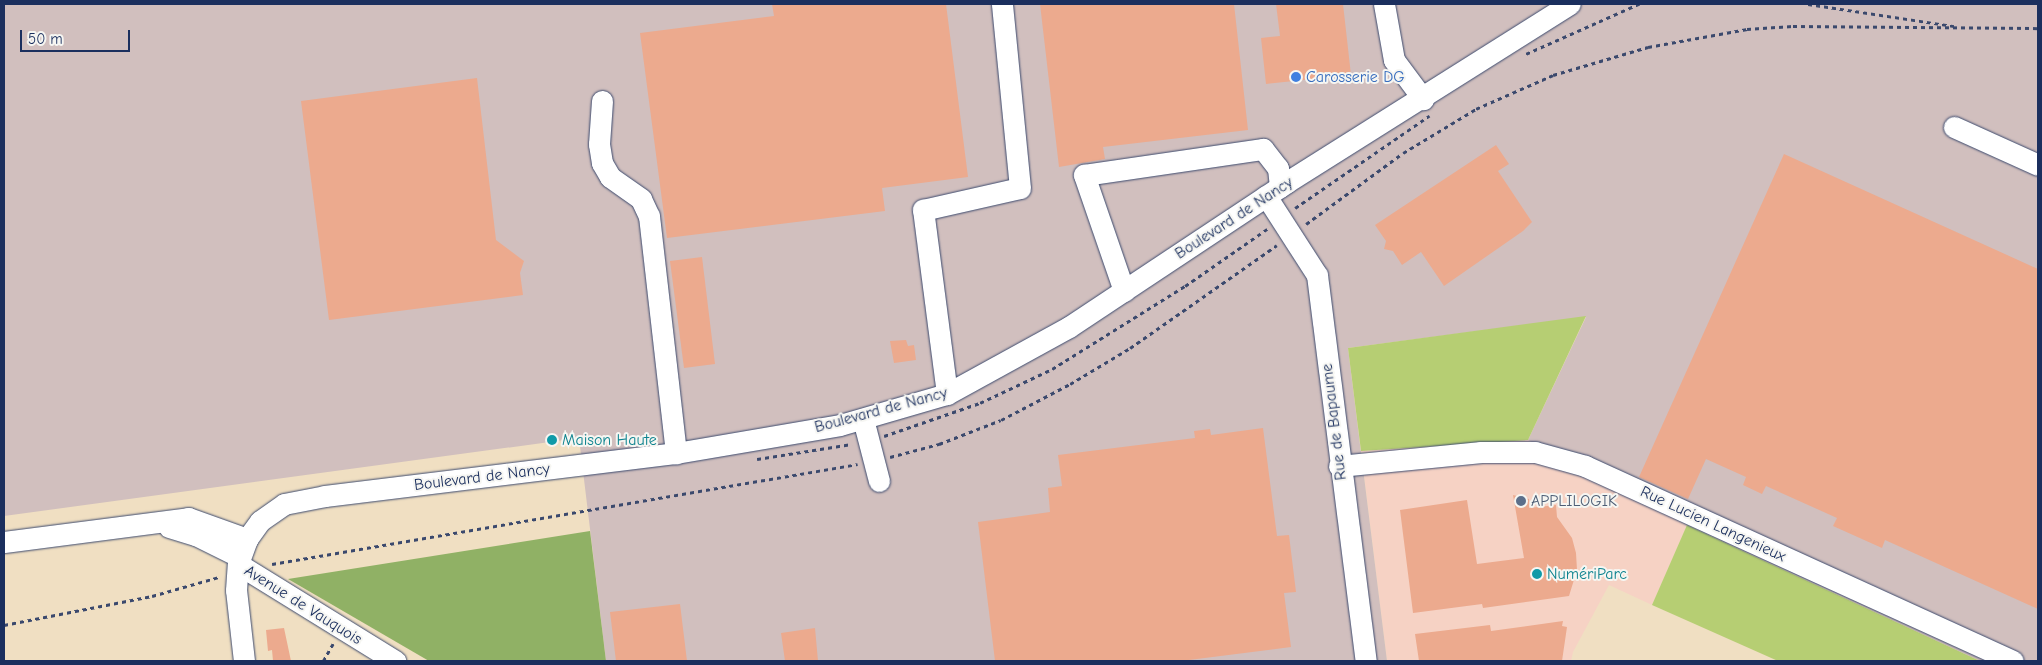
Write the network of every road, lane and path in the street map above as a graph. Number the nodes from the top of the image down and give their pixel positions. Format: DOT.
graph roads {
  1 [pos="1002,4"];
  2 [pos="1384,4"];
  3 [pos="1570,4"];
  4 [pos="1639,4"];
  5 [pos="1808,4"];
  6 [pos="1965,28"];
  7 [pos="2038,28"];
  8 [pos="1522,57"];
  9 [pos="602,101"];
  10 [pos="1428,106"];
  11 [pos="1954,127"];
  12 [pos="2038,166"];
  13 [pos="1273,191"];
  14 [pos="1281,219"];
  15 [pos="1312,220"];
  16 [pos="1124,291"];
  17 [pos="947,394"];
  18 [pos="863,418"];
  19 [pos="868,440"];
  20 [pos="676,453"];
  21 [pos="756,459"];
  22 [pos="1339,466"];
  23 [pos="879,481"];
  24 [pos="4,542"];
  25 [pos="241,559"];
  26 [pos="4,625"];
  27 [pos="341,629"];
  28 [pos="244,661"];
  29 [pos="323,661"];
  30 [pos="395,661"];
  31 [pos="1366,661"];
  32 [pos="2013,661"];
  1 -- 17 [label="street"];
  2 -- 10 [label="street"];
  3 -- 10 [label="street, Boulevard de Nancy"];
  4 -- 8 [label="path"];
  5 -- 6 [label="path"];
  6 -- 7 [label="path"];
  6 -- 15 [label="path"];
  9 -- 20 [label="street"];
  10 -- 13 [label="street, Boulevard de Nancy"];
  10 -- 14 [label="path"];
  11 -- 12 [label="street"];
  13 -- 14 [label="street, Rue de Bapaume"];
  13 -- 16 [label="street, Boulevard de Nancy"];
  13 -- 16 [label="street, Rue de Bapaume"];
  14 -- 19 [label="path"];
  14 -- 22 [label="street, Rue de Bapaume"];
  16 -- 17 [label="street, Boulevard de Nancy"];
  17 -- 18 [label="street, Boulevard de Nancy"];
  18 -- 19 [label="street"];
  18 -- 20 [label="street, Boulevard de Nancy"];
  19 -- 21 [label="path"];
  19 -- 23 [label="street"];
  20 -- 25 [label="street, Boulevard de Nancy"];
  22 -- 31 [label="street, Rue de Bapaume"];
  22 -- 32 [label="street, Rue Lucien Langenieux"];
  24 -- 25 [label="street, Avenue de Vauquois"];
  25 -- 26 [label="path"];
  25 -- 27 [label="street, Avenue de Vauquois"];
  25 -- 28 [label="street"];
  27 -- 29 [label="path"];
  27 -- 30 [label="street, Avenue de Vauquois"];
}
